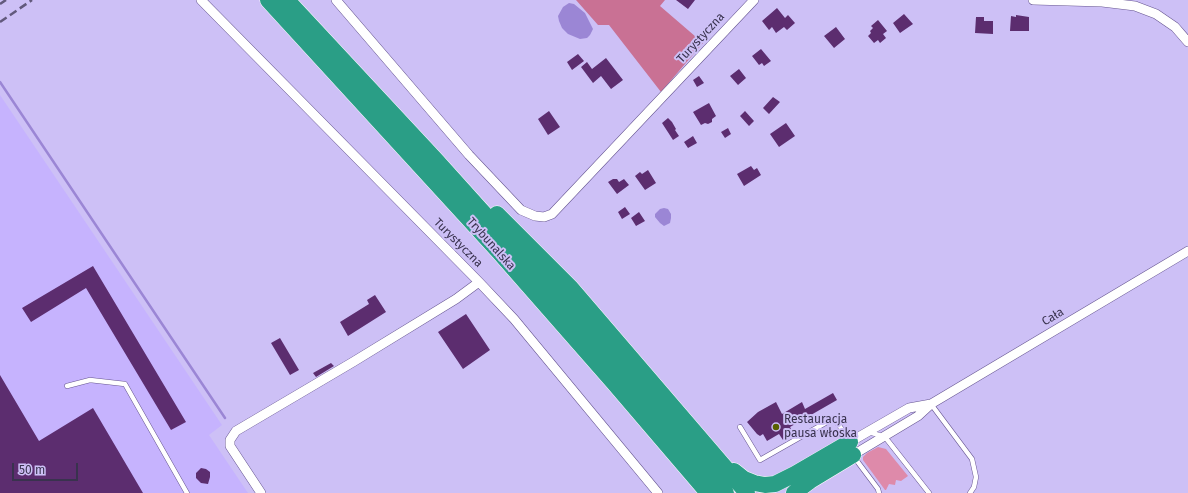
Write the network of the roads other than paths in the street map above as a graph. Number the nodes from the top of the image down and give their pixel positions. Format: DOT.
graph roads {
  1 [pos="201,0"];
  2 [pos="268,0"];
  3 [pos="287,0"];
  4 [pos="336,0"];
  5 [pos="754,0"];
  6 [pos="1033,0"];
  7 [pos="1188,42"];
  8 [pos="434,159"];
  9 [pos="1188,251"];
  10 [pos="479,282"];
  11 [pos="67,386"];
  12 [pos="932,404"];
  13 [pos="740,427"];
  14 [pos="869,431"];
  15 [pos="885,437"];
  16 [pos="852,449"];
  17 [pos="720,461"];
  18 [pos="876,486"];
  19 [pos="187,493"];
  20 [pos="261,493"];
  21 [pos="658,493"];
  22 [pos="708,493"];
  23 [pos="726,493"];
  24 [pos="747,493"];
  25 [pos="794,493"];
  26 [pos="876,493"];
  27 [pos="879,493"];
  28 [pos="929,493"];
  29 [pos="970,493"];
  1 -- 10 [label="street, Turystyczna"];
  2 -- 22 [label="highway, Trybunalska"];
  3 -- 8 [label="highway, Trybunalska"];
  4 -- 5 [label="street, Turystyczna"];
  6 -- 7 [label="street"];
  8 -- 17 [label="highway"];
  8 -- 23 [label="highway, Trybunalska"];
  9 -- 12 [label="street, Cała"];
  10 -- 20 [label="street, Turystyczna"];
  10 -- 21 [label="street"];
  11 -- 19 [label="lane"];
  12 -- 14 [label="street, Cała"];
  12 -- 15 [label="street, Cała"];
  12 -- 29 [label="lane"];
  13 -- 16 [label="lane"];
  14 -- 15 [label="lane"];
  14 -- 16 [label="street, Cała"];
  15 -- 16 [label="street, Cała"];
  15 -- 28 [label="lane"];
  16 -- 17 [label="highway"];
  16 -- 18 [label="lane"];
  16 -- 25 [label="highway"];
  17 -- 24 [label="highway"];
  18 -- 26 [label="lane"];
  18 -- 27 [label="lane"];
}
